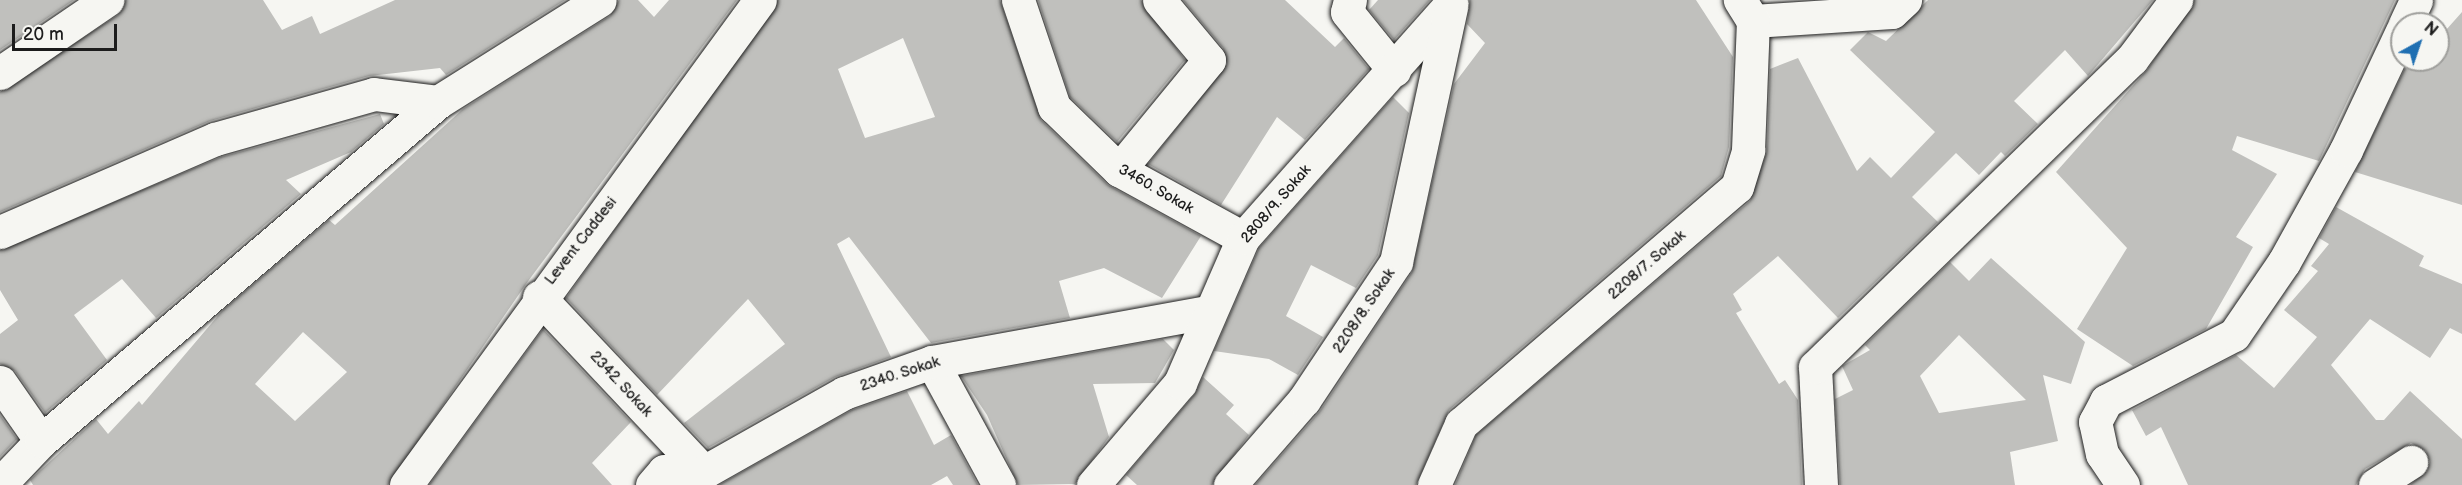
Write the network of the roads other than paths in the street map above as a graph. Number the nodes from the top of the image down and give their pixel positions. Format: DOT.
graph roads {
  1 [pos="107,0"];
  2 [pos="600,0"];
  3 [pos="760,0"];
  4 [pos="1018,0"];
  5 [pos="1159,0"];
  6 [pos="1350,0"];
  7 [pos="1905,0"];
  8 [pos="2176,0"];
  9 [pos="1453,2"];
  10 [pos="1746,10"];
  11 [pos="2390,56"];
  12 [pos="1394,70"];
  13 [pos="0,72"];
  14 [pos="438,102"];
  15 [pos="1119,170"];
  16 [pos="0,232"];
  17 [pos="1243,238"];
  18 [pos="538,297"];
  19 [pos="1208,312"];
  20 [pos="932,362"];
  21 [pos="0,382"];
  22 [pos="41,441"];
  23 [pos="2411,462"];
  24 [pos="704,472"];
  25 [pos="0,484"];
  26 [pos="406,485"];
  27 [pos="652,485"];
  28 [pos="999,485"];
  29 [pos="1093,485"];
  30 [pos="1230,485"];
  31 [pos="1434,485"];
  32 [pos="1821,485"];
  33 [pos="2123,485"];
  34 [pos="2375,485"];
  1 -- 13 [label="street"];
  2 -- 14 [label="street"];
  3 -- 18 [label="street, Levent Caddesi"];
  4 -- 15 [label="street, 3460. Sokak"];
  5 -- 15 [label="street"];
  6 -- 12 [label="street"];
  7 -- 10 [label="street"];
  8 -- 32 [label="street"];
  9 -- 12 [label="street, 2808/9. Sokak"];
  9 -- 30 [label="street, 2208/8. Sokak"];
  10 -- 31 [label="street, 2208/7. Sokak"];
  11 -- 33 [label="street"];
  12 -- 17 [label="street, 2808/9. Sokak"];
  14 -- 16 [label="street"];
  14 -- 22 [label="street"];
  15 -- 17 [label="street, 3460. Sokak"];
  17 -- 19 [label="street, 2808/9. Sokak"];
  18 -- 24 [label="street, 2342. Sokak"];
  18 -- 26 [label="street, Levent Caddesi"];
  19 -- 20 [label="street, 2340. Sokak"];
  19 -- 29 [label="street, 2808/9. Sokak"];
  20 -- 24 [label="street, 2340. Sokak"];
  20 -- 28 [label="street"];
  21 -- 22 [label="street"];
  22 -- 25 [label="street"];
  23 -- 34 [label="street"];
  24 -- 27 [label="street"];
}
